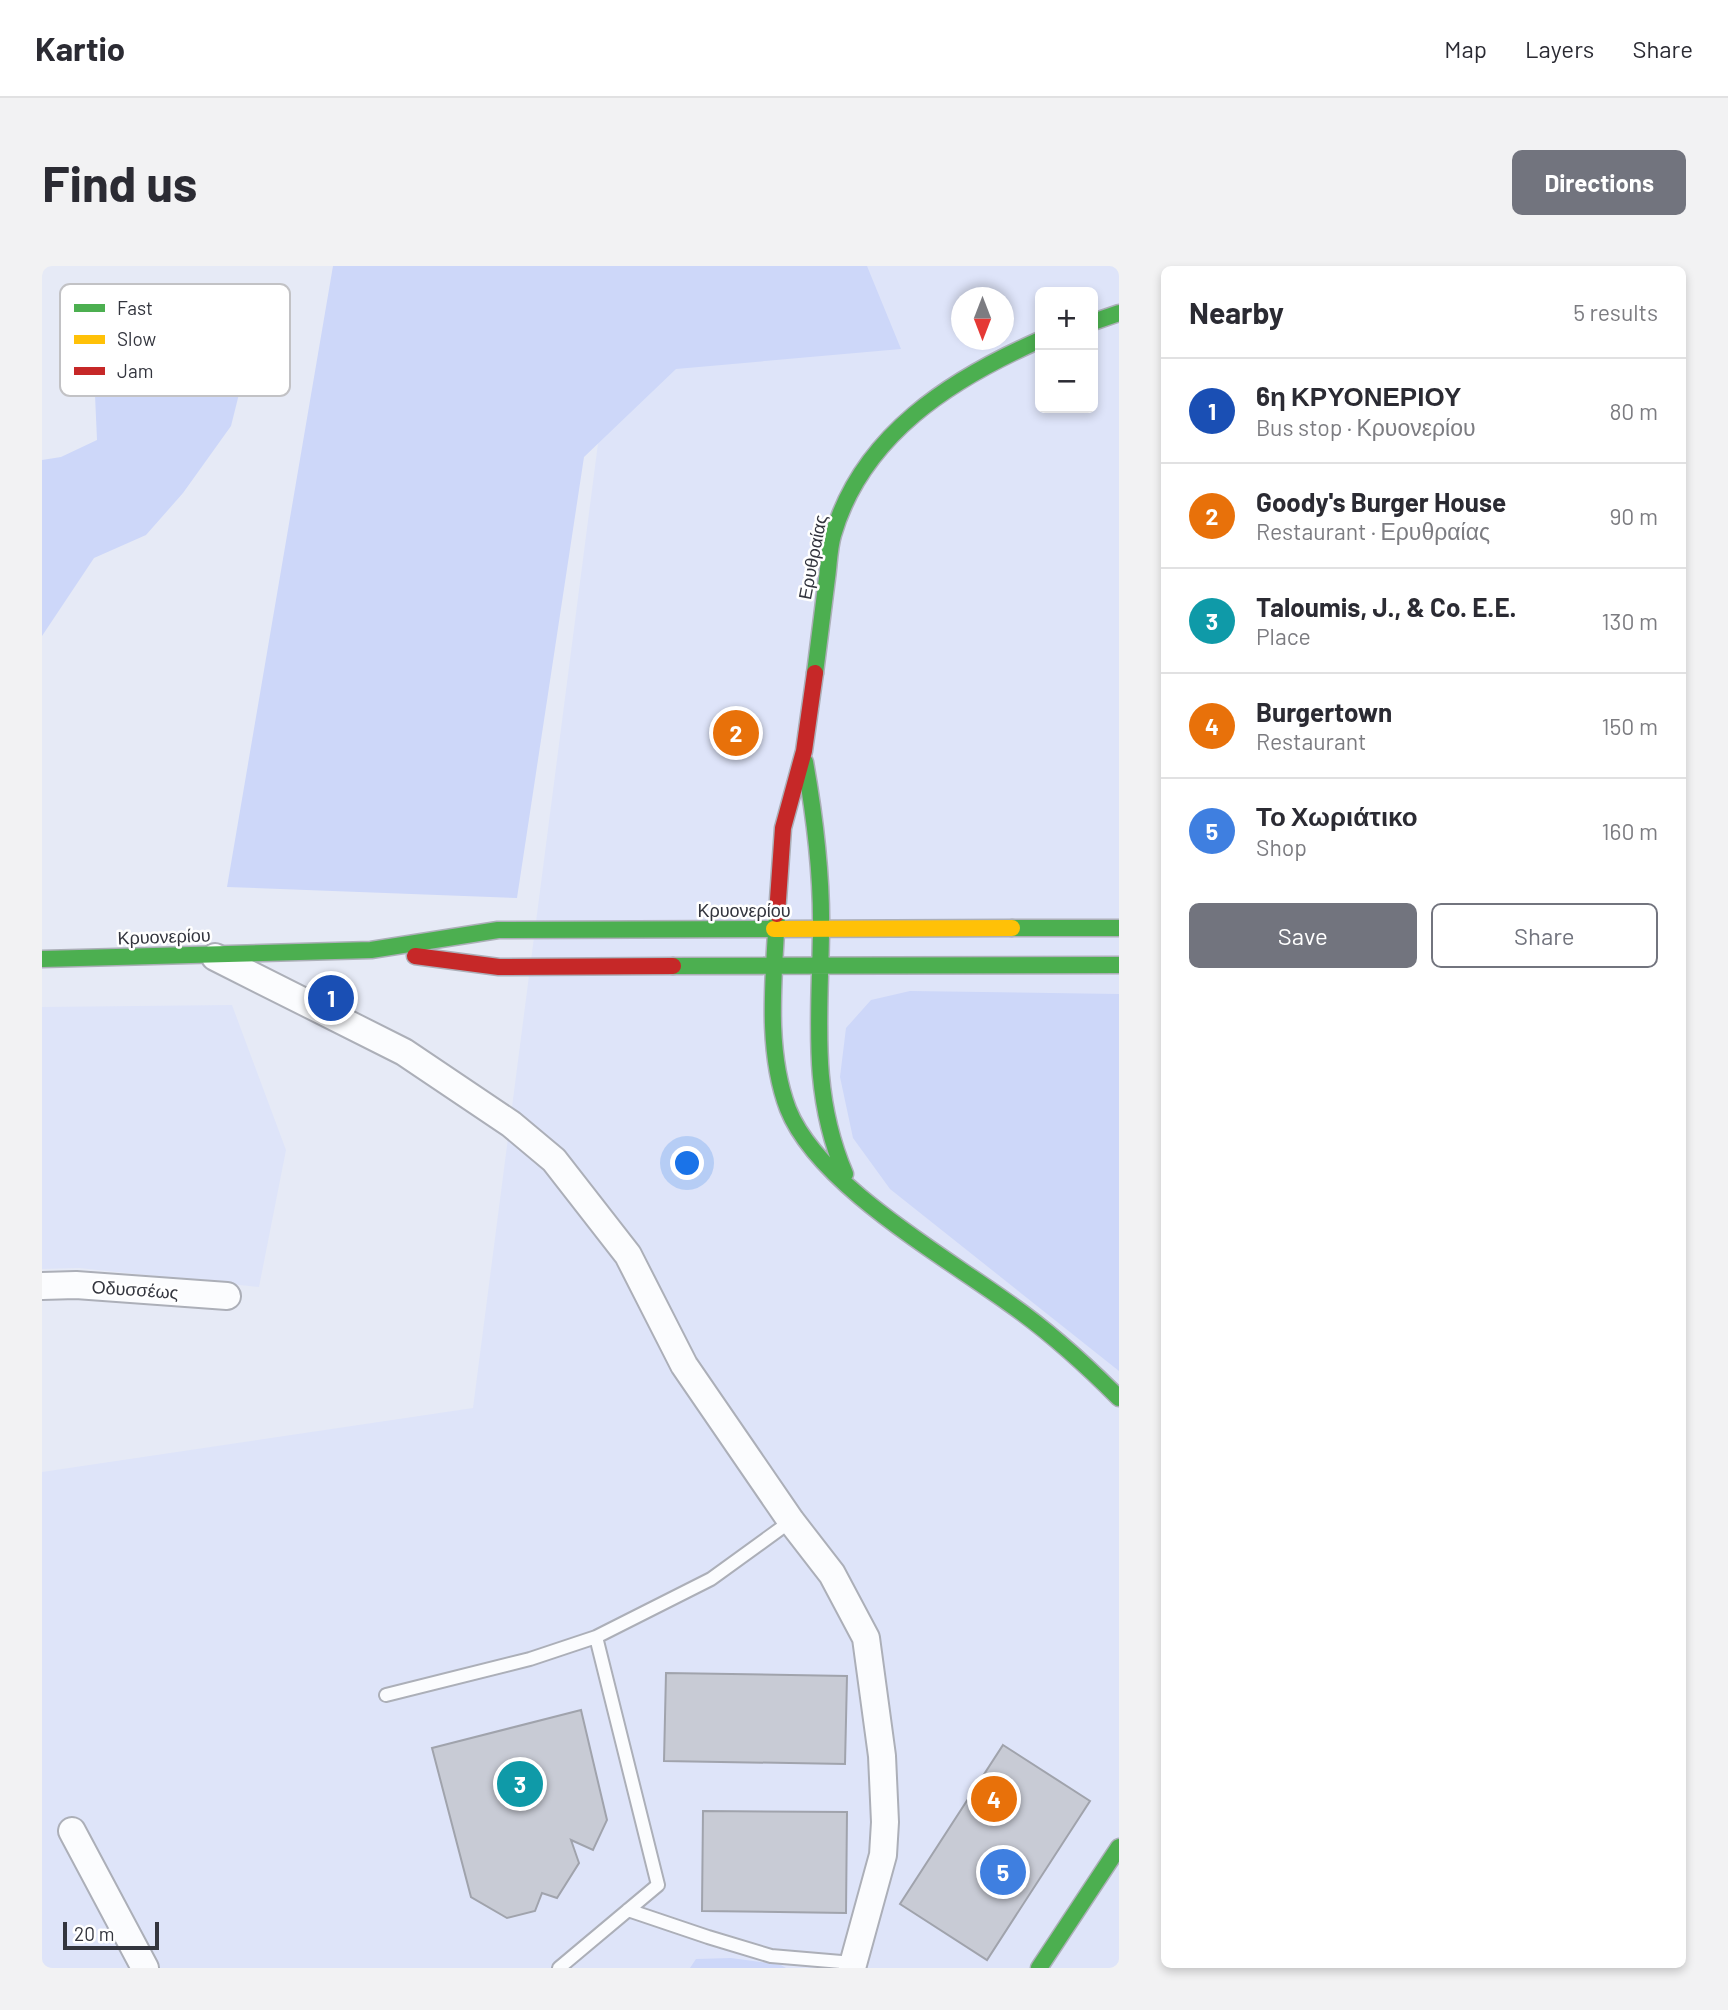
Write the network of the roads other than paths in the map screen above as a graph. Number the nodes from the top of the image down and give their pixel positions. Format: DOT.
graph roads {
  1 [pos="1119,313"];
  2 [pos="1098,320"];
  3 [pos="1035,342"];
  4 [pos="803,754"];
  5 [pos="1119,928"];
  6 [pos="777,929"];
  7 [pos="821,929"];
  8 [pos="371,950"];
  9 [pos="210,954"];
  10 [pos="42,959"];
  11 [pos="1119,965"];
  12 [pos="776,966"];
  13 [pos="821,966"];
  14 [pos="854,1192"];
  15 [pos="42,1286"];
  16 [pos="228,1296"];
  17 [pos="1119,1398"];
  18 [pos="791,1521"];
  19 [pos="596,1637"];
  20 [pos="386,1695"];
  21 [pos="72,1831"];
  22 [pos="1119,1847"];
  23 [pos="628,1910"];
  24 [pos="853,1966"];
  25 [pos="145,1968"];
  26 [pos="559,1968"];
  27 [pos="1039,1968"];
  1 -- 2 [label="main road"];
  3 -- 4 [label="main road, Ερυθραίας"];
  4 -- 6 [label="main road, Ερυθραίας"];
  4 -- 7 [label="main road, Ερυθραίας"];
  5 -- 7 [label="main road, Κρυονερίου"];
  6 -- 7 [label="main road, Κρυονερίου"];
  6 -- 8 [label="main road, Κρυονερίου"];
  6 -- 12 [label="main road, Ερυθραίας"];
  7 -- 13 [label="main road, Ερυθραίας"];
  8 -- 9 [label="main road, Κρυονερίου"];
  8 -- 12 [label="main road, Κρυονερίου"];
  9 -- 10 [label="main road, Κρυονερίου"];
  9 -- 18 [label="street"];
  11 -- 13 [label="main road, Κρυονερίου"];
  12 -- 13 [label="main road, Κρυονερίου"];
  12 -- 14 [label="main road, Ερυθραίας"];
  13 -- 14 [label="main road, Ερυθραίας"];
  14 -- 17 [label="main road, Ερυθραίας"];
  15 -- 16 [label="street, Οδυσσέως"];
  18 -- 19 [label="lane"];
  18 -- 24 [label="street"];
  19 -- 20 [label="lane"];
  19 -- 23 [label="lane"];
  21 -- 25 [label="street"];
  22 -- 27 [label="main road"];
  23 -- 24 [label="lane"];
  23 -- 26 [label="lane"];
}
